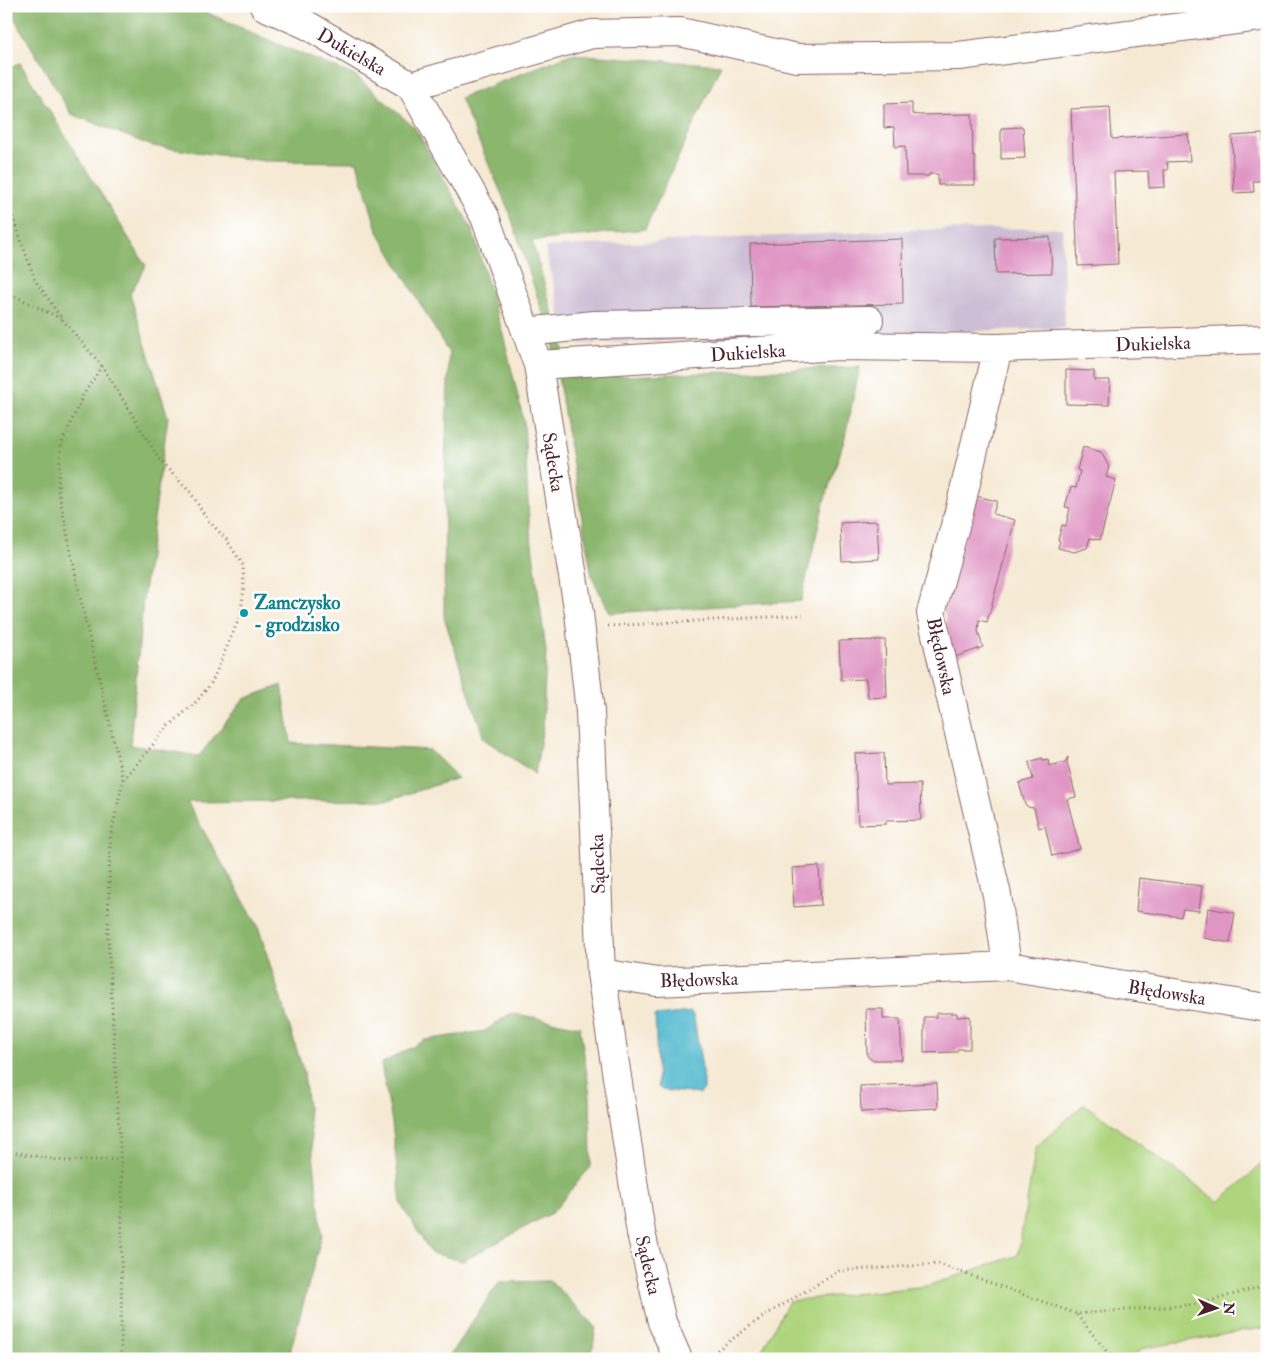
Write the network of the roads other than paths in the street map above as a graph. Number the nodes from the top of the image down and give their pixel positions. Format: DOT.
graph roads {
  1 [pos="264,6"];
  2 [pos="1267,16"];
  3 [pos="411,86"];
  4 [pos="869,320"];
  5 [pos="526,332"];
  6 [pos="1267,339"];
  7 [pos="998,348"];
  8 [pos="538,365"];
  9 [pos="1008,966"];
  10 [pos="601,973"];
  11 [pos="1267,1008"];
  12 [pos="678,1359"];
  1 -- 3 [label="street, Dukielska"];
  2 -- 3 [label="street"];
  3 -- 5 [label="street"];
  4 -- 5 [label="street"];
  5 -- 8 [label="street"];
  6 -- 7 [label="street, Dukielska"];
  7 -- 8 [label="street, Dukielska"];
  7 -- 9 [label="street, Błędowska"];
  8 -- 10 [label="street, Sądecka"];
  9 -- 10 [label="street, Błędowska"];
  9 -- 11 [label="street, Błędowska"];
  10 -- 12 [label="street, Sądecka"];
}
